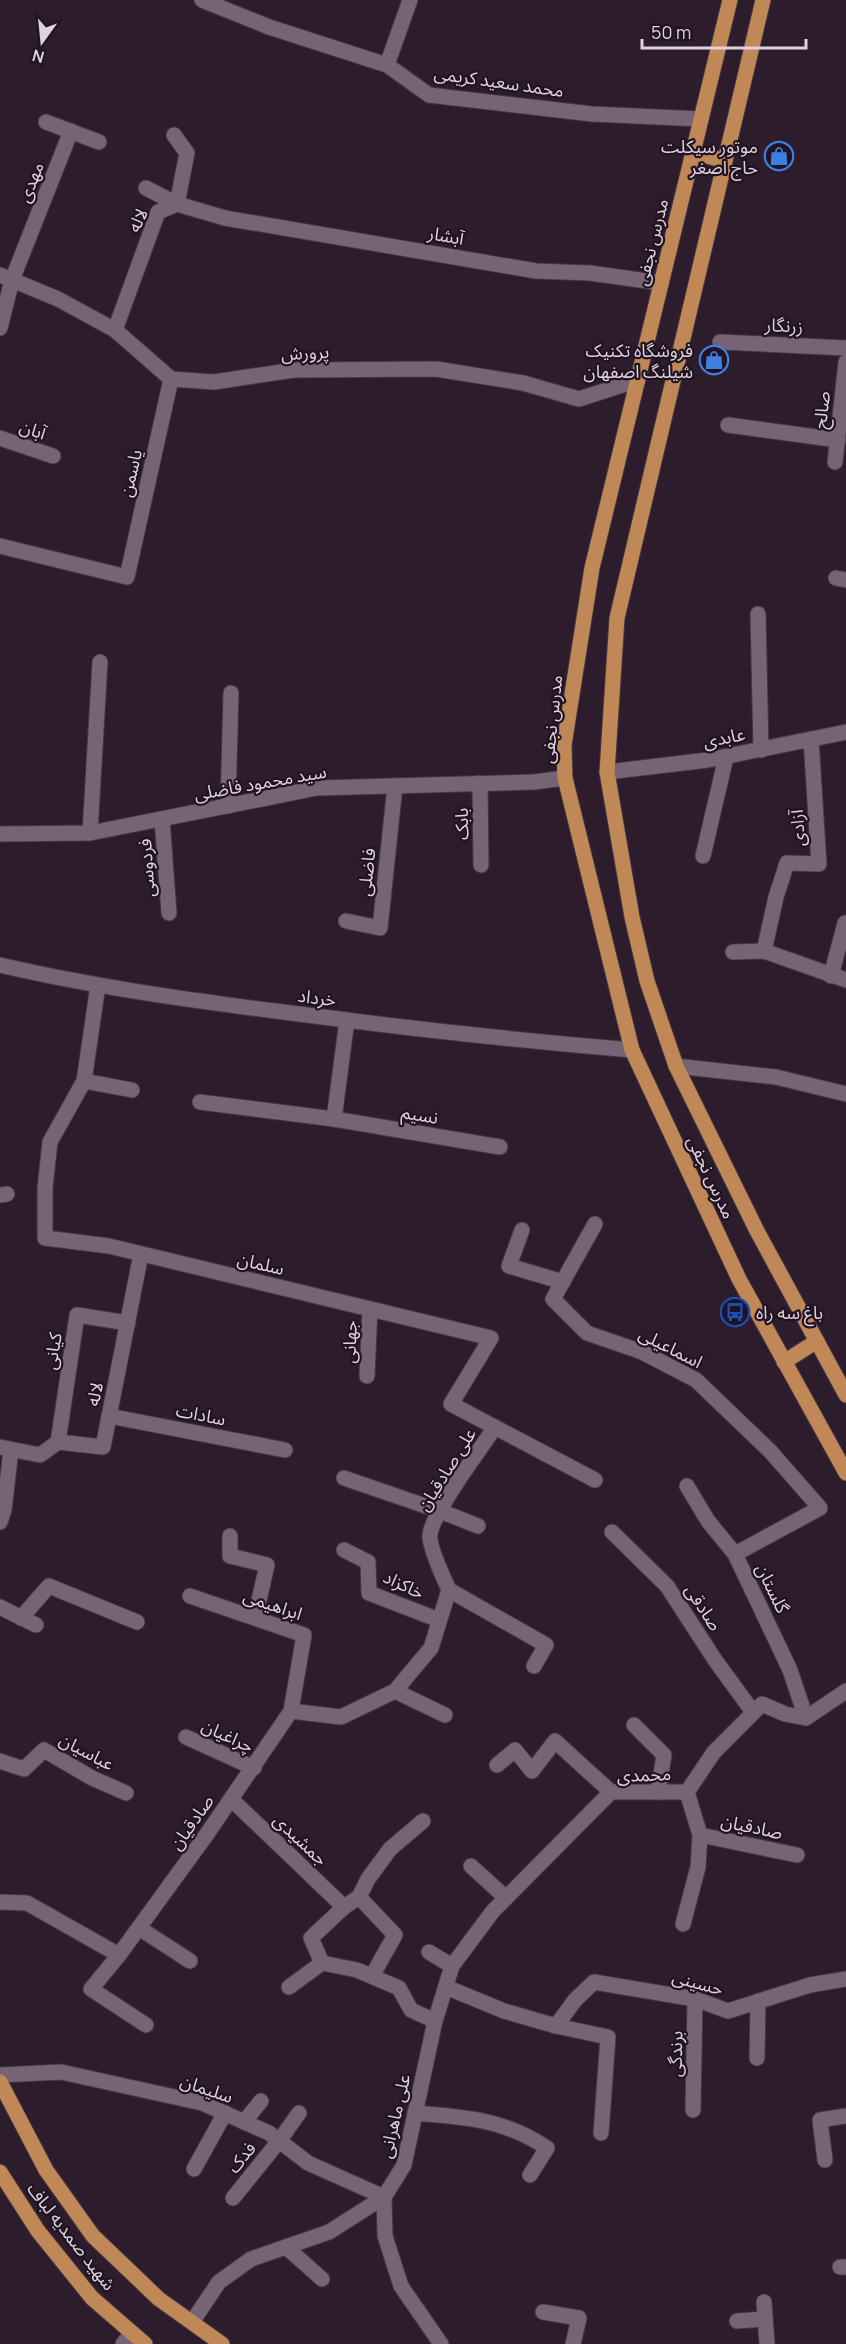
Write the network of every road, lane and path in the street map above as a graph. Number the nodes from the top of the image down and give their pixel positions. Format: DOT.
graph roads {
  1 [pos="202,0"];
  2 [pos="410,0"];
  3 [pos="730,0"];
  4 [pos="763,0"];
  5 [pos="236,6"];
  6 [pos="387,65"];
  7 [pos="701,119"];
  8 [pos="46,122"];
  9 [pos="71,131"];
  10 [pos="174,135"];
  11 [pos="99,142"];
  12 [pos="693,152"];
  13 [pos="725,161"];
  14 [pos="146,188"];
  15 [pos="177,204"];
  16 [pos="6,277"];
  17 [pos="661,283"];
  18 [pos="0,328"];
  19 [pos="115,330"];
  20 [pos="720,342"];
  21 [pos="846,348"];
  22 [pos="846,362"];
  23 [pos="171,379"];
  24 [pos="638,380"];
  25 [pos="728,425"];
  26 [pos="0,438"];
  27 [pos="838,440"];
  28 [pos="53,456"];
  29 [pos="835,462"];
  30 [pos="0,546"];
  31 [pos="758,614"];
  32 [pos="100,662"];
  33 [pos="231,693"];
  34 [pos="846,732"];
  35 [pos="811,739"];
  36 [pos="761,750"];
  37 [pos="726,757"];
  38 [pos="607,772"];
  39 [pos="565,778"];
  40 [pos="480,783"];
  41 [pos="395,786"];
  42 [pos="228,806"];
  43 [pos="162,819"];
  44 [pos="90,833"];
  45 [pos="0,834"];
  46 [pos="703,856"];
  47 [pos="481,865"];
  48 [pos="169,914"];
  49 [pos="346,921"];
  50 [pos="844,923"];
  51 [pos="764,951"];
  52 [pos="733,952"];
  53 [pos="0,965"];
  54 [pos="831,976"];
  55 [pos="846,980"];
  56 [pos="99,985"];
  57 [pos="347,1020"];
  58 [pos="632,1050"];
  59 [pos="676,1066"];
  60 [pos="84,1082"];
  61 [pos="132,1090"];
  62 [pos="846,1094"];
  63 [pos="200,1102"];
  64 [pos="334,1119"];
  65 [pos="500,1147"];
  66 [pos="595,1224"];
  67 [pos="522,1230"];
  68 [pos="141,1254"];
  69 [pos="563,1282"];
  70 [pos="370,1309"];
  71 [pos="128,1323"];
  72 [pos="817,1341"];
  73 [pos="784,1362"];
  74 [pos="368,1376"];
  75 [pos="846,1395"];
  76 [pos="109,1416"];
  77 [pos="495,1427"];
  78 [pos="58,1442"];
  79 [pos="5,1448"];
  80 [pos="285,1450"];
  81 [pos="846,1473"];
  82 [pos="344,1478"];
  83 [pos="596,1480"];
  84 [pos="687,1486"];
  85 [pos="440,1511"];
  86 [pos="0,1522"];
  87 [pos="478,1526"];
  88 [pos="612,1532"];
  89 [pos="230,1536"];
  90 [pos="344,1550"];
  91 [pos="735,1554"];
  92 [pos="449,1590"];
  93 [pos="190,1596"];
  94 [pos="0,1607"];
  95 [pos="21,1618"];
  96 [pos="255,1618"];
  97 [pos="439,1620"];
  98 [pos="137,1622"];
  99 [pos="36,1625"];
  100 [pos="534,1666"];
  101 [pos="395,1691"];
  102 [pos="846,1691"];
  103 [pos="291,1711"];
  104 [pos="753,1712"];
  105 [pos="445,1716"];
  106 [pos="806,1718"];
  107 [pos="634,1725"];
  108 [pos="186,1737"];
  109 [pos="0,1761"];
  110 [pos="497,1765"];
  111 [pos="254,1768"];
  112 [pos="612,1792"];
  113 [pos="658,1792"];
  114 [pos="687,1792"];
  115 [pos="126,1793"];
  116 [pos="231,1799"];
  117 [pos="423,1821"];
  118 [pos="700,1835"];
  119 [pos="797,1855"];
  120 [pos="471,1866"];
  121 [pos="359,1897"];
  122 [pos="506,1898"];
  123 [pos="0,1902"];
  124 [pos="344,1907"];
  125 [pos="683,1924"];
  126 [pos="139,1928"];
  127 [pos="429,1952"];
  128 [pos="119,1955"];
  129 [pos="190,1960"];
  130 [pos="322,1963"];
  131 [pos="452,1966"];
  132 [pos="372,1976"];
  133 [pos="846,1979"];
  134 [pos="289,1987"];
  135 [pos="446,1987"];
  136 [pos="695,1999"];
  137 [pos="758,2001"];
  138 [pos="435,2021"];
  139 [pos="147,2025"];
  140 [pos="556,2026"];
  141 [pos="758,2058"];
  142 [pos="0,2075"];
  143 [pos="0,2082"];
  144 [pos="261,2101"];
  145 [pos="693,2110"];
  146 [pos="298,2112"];
  147 [pos="415,2113"];
  148 [pos="225,2114"];
  149 [pos="846,2116"];
  150 [pos="244,2122"];
  151 [pos="601,2133"];
  152 [pos="279,2141"];
  153 [pos="825,2160"];
  154 [pos="194,2169"];
  155 [pos="0,2172"];
  156 [pos="530,2175"];
  157 [pos="384,2197"];
  158 [pos="233,2198"];
  159 [pos="286,2247"];
  160 [pos="322,2279"];
  161 [pos="764,2302"];
  162 [pos="543,2312"];
  163 [pos="765,2319"];
  164 [pos="737,2321"];
  165 [pos="192,2322"];
  166 [pos="128,2338"];
  167 [pos="145,2344"];
  168 [pos="222,2344"];
  169 [pos="441,2344"];
  170 [pos="573,2344"];
  171 [pos="767,2344"];
  1 -- 5 [label="street, محمد سعید کریمی"];
  2 -- 6 [label="street"];
  3 -- 7 [label="main road, مدرس نجفی"];
  4 -- 13 [label="main road, مدرس نجفی"];
  5 -- 6 [label="street, محمد سعید کریمی"];
  6 -- 7 [label="street, محمد سعید کریمی"];
  7 -- 12 [label="main road, مدرس نجفی"];
  8 -- 9 [label="street"];
  9 -- 11 [label="street"];
  9 -- 16 [label="street, مهدی"];
  10 -- 15 [label="street, لاله"];
  12 -- 13 [label="main road"];
  12 -- 17 [label="main road, مدرس نجفی"];
  13 -- 38 [label="main road, مدرس نجفی"];
  14 -- 15 [label="street, آبشار"];
  15 -- 17 [label="street, آبشار"];
  15 -- 19 [label="street, لاله"];
  16 -- 18 [label="street, مهدی"];
  16 -- 19 [label="street"];
  17 -- 24 [label="main road, مدرس نجفی"];
  19 -- 23 [label="street"];
  20 -- 21 [label="street, زرنگار"];
  22 -- 27 [label="street, صالح"];
  23 -- 24 [label="street, پرورش"];
  23 -- 30 [label="street, یاسمن"];
  24 -- 39 [label="main road, مدرس نجفی"];
  25 -- 27 [label="street"];
  26 -- 28 [label="street, آبان"];
  27 -- 29 [label="street, صالح"];
  31 -- 36 [label="street"];
  32 -- 44 [label="street"];
  33 -- 42 [label="street"];
  34 -- 35 [label="street, عابدی"];
  35 -- 36 [label="street, عابدی"];
  35 -- 51 [label="street, آزادی"];
  36 -- 37 [label="street, عابدی"];
  37 -- 38 [label="street, عابدی"];
  37 -- 46 [label="street"];
  38 -- 59 [label="main road, مدرس نجفی"];
  39 -- 40 [label="street, سید محمود فاضلی"];
  39 -- 58 [label="main road, مدرس نجفی"];
  40 -- 41 [label="street, سید محمود فاضلی"];
  40 -- 47 [label="street, بابک"];
  41 -- 42 [label="street, سید محمود فاضلی"];
  41 -- 49 [label="street, فاضلی"];
  42 -- 43 [label="street, سید محمود فاضلی"];
  43 -- 44 [label="street, سید محمود فاضلی"];
  43 -- 48 [label="street, فردوسی"];
  44 -- 45 [label="street, سید محمود فاضلی"];
  50 -- 54 [label="street"];
  51 -- 52 [label="street"];
  51 -- 54 [label="street"];
  53 -- 56 [label="street, خرداد"];
  54 -- 55 [label="street"];
  56 -- 57 [label="street, خرداد"];
  56 -- 60 [label="street, سلمان"];
  57 -- 58 [label="street, خرداد"];
  57 -- 64 [label="street"];
  58 -- 73 [label="main road, مدرس نجفی"];
  59 -- 62 [label="street"];
  59 -- 72 [label="main road, مدرس نجفی"];
  60 -- 61 [label="street"];
  60 -- 68 [label="street, سلمان"];
  63 -- 64 [label="street, نسیم"];
  64 -- 65 [label="street, نسیم"];
  66 -- 69 [label="street, اسماعیلی"];
  67 -- 69 [label="street"];
  68 -- 70 [label="street, سلمان"];
  68 -- 71 [label="street, لاله"];
  69 -- 91 [label="street, اسماعیلی"];
  70 -- 74 [label="street, جهانی"];
  70 -- 77 [label="street, سلمان"];
  71 -- 76 [label="street, لاله"];
  71 -- 78 [label="street, کیانی"];
  72 -- 73 [label="main road"];
  72 -- 75 [label="main road, مدرس نجفی"];
  73 -- 81 [label="main road, مدرس نجفی"];
  76 -- 78 [label="street, لاله"];
  76 -- 80 [label="street, سادات"];
  77 -- 83 [label="street, سلمان"];
  77 -- 85 [label="street, علی صادقیان"];
  78 -- 79 [label="street"];
  79 -- 86 [label="street"];
  82 -- 85 [label="street"];
  84 -- 91 [label="street, گلستان"];
  85 -- 87 [label="street"];
  85 -- 92 [label="street, علی صادقیان"];
  88 -- 104 [label="street, صادقی"];
  89 -- 96 [label="street"];
  90 -- 97 [label="street, خاکزاد"];
  91 -- 106 [label="street, گلستان"];
  92 -- 97 [label="street"];
  92 -- 100 [label="street"];
  93 -- 96 [label="street, ابراهیمی"];
  94 -- 95 [label="street"];
  95 -- 98 [label="street"];
  95 -- 99 [label="street"];
  96 -- 103 [label="street, ابراهیمی"];
  97 -- 101 [label="street"];
  101 -- 103 [label="street"];
  101 -- 105 [label="street"];
  102 -- 106 [label="street"];
  103 -- 111 [label="street, صادقیان"];
  104 -- 106 [label="street"];
  104 -- 114 [label="street, محمدی"];
  107 -- 113 [label="street"];
  108 -- 111 [label="street, چراغیان"];
  109 -- 115 [label="street, عباسیان"];
  110 -- 112 [label="street"];
  111 -- 116 [label="street, صادقیان"];
  112 -- 113 [label="street, محمدی"];
  112 -- 122 [label="street, محمدی"];
  113 -- 114 [label="street, محمدی"];
  114 -- 118 [label="street"];
  116 -- 124 [label="street, جمشیدی"];
  116 -- 126 [label="street, صادقیان"];
  117 -- 121 [label="street"];
  118 -- 119 [label="street, صادقیان"];
  118 -- 125 [label="street"];
  120 -- 122 [label="street"];
  121 -- 124 [label="street"];
  121 -- 132 [label="street"];
  122 -- 131 [label="street, محمدی"];
  123 -- 128 [label="street"];
  124 -- 130 [label="street"];
  126 -- 128 [label="street, صادقیان"];
  126 -- 129 [label="street"];
  127 -- 131 [label="street"];
  128 -- 139 [label="street, صادقیان"];
  130 -- 132 [label="street"];
  130 -- 134 [label="street"];
  131 -- 135 [label="street, محمدی"];
  132 -- 138 [label="street"];
  133 -- 137 [label="street, حسینی"];
  135 -- 138 [label="street, علی ماهرانی"];
  135 -- 140 [label="street"];
  136 -- 137 [label="street, حسینی"];
  136 -- 140 [label="street, حسینی"];
  136 -- 145 [label="street, برندگی"];
  137 -- 141 [label="street"];
  138 -- 147 [label="street, علی ماهرانی"];
  140 -- 151 [label="street"];
  142 -- 148 [label="street, سلیمان"];
  143 -- 165 [label="main road, شهید صمدیه لباف"];
  144 -- 150 [label="street"];
  146 -- 152 [label="street, فدک"];
  147 -- 156 [label="street"];
  147 -- 157 [label="street, علی ماهرانی"];
  148 -- 150 [label="street, سلیمان"];
  148 -- 154 [label="street"];
  149 -- 153 [label="street"];
  150 -- 152 [label="street, سلیمان"];
  152 -- 157 [label="street, سلیمان"];
  152 -- 158 [label="street, فدک"];
  155 -- 166 [label="main road, شهید صمدیه لباف"];
  157 -- 159 [label="street, علی ماهرانی"];
  157 -- 169 [label="street"];
  159 -- 160 [label="street"];
  159 -- 165 [label="street, علی ماهرانی"];
  161 -- 163 [label="street"];
  162 -- 170 [label="street"];
  163 -- 164 [label="street"];
  163 -- 171 [label="street"];
  165 -- 168 [label="main road, شهید صمدیه لباف"];
  166 -- 167 [label="main road, شهید صمدیه لباف"];
}
